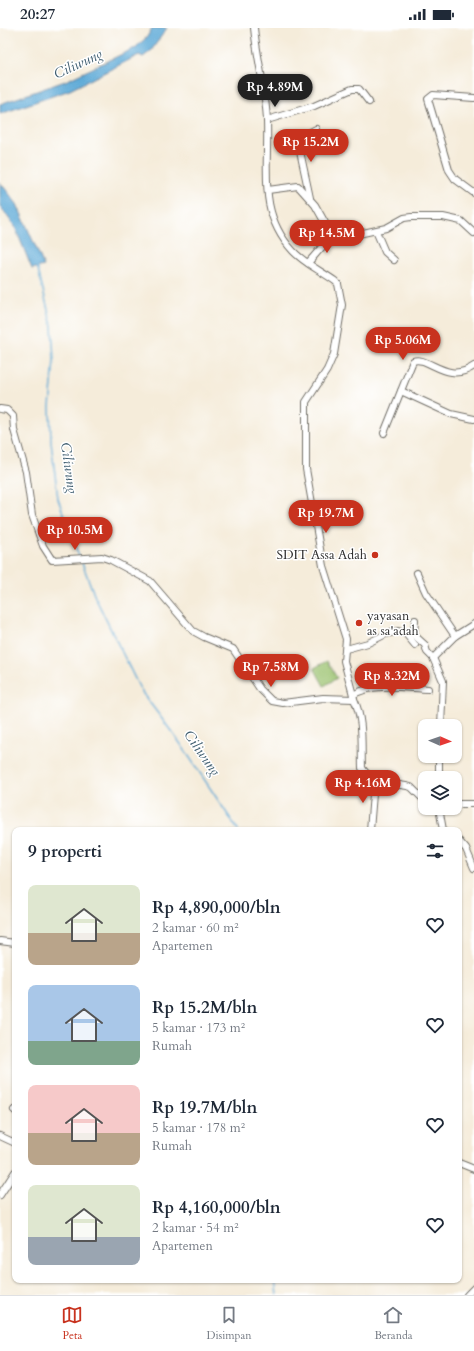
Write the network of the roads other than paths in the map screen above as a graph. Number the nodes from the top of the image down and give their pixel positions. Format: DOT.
graph roads {
  1 [pos="254,28"];
  2 [pos="474,98"];
  3 [pos="370,102"];
  4 [pos="267,120"];
  5 [pos="316,129"];
  6 [pos="268,190"];
  7 [pos="474,193"];
  8 [pos="311,200"];
  9 [pos="376,231"];
  10 [pos="474,233"];
  11 [pos="340,238"];
  12 [pos="394,260"];
  13 [pos="308,263"];
  14 [pos="474,366"];
  15 [pos="401,391"];
  16 [pos="0,409"];
  17 [pos="474,419"];
  18 [pos="384,433"];
  19 [pos="417,573"];
  20 [pos="415,620"];
  21 [pos="474,624"];
  22 [pos="455,636"];
  23 [pos="415,645"];
  24 [pos="346,649"];
  25 [pos="433,658"];
  26 [pos="428,689"];
  27 [pos="353,697"];
  28 [pos="442,719"];
  29 [pos="377,782"];
  30 [pos="418,794"];
  31 [pos="462,804"];
  32 [pos="474,804"];
  33 [pos="440,815"];
  34 [pos="370,827"];
  35 [pos="442,827"];
  36 [pos="462,844"];
  37 [pos="474,868"];
  38 [pos="0,941"];
  39 [pos="12,943"];
  40 [pos="0,1136"];
  41 [pos="12,1142"];
  42 [pos="462,1164"];
  43 [pos="474,1169"];
  44 [pos="12,1176"];
  45 [pos="0,1194"];
  46 [pos="474,1288"];
  47 [pos="467,1295"];
  1 -- 4 [label="street"];
  2 -- 7 [label="street"];
  3 -- 4 [label="street"];
  4 -- 6 [label="street"];
  5 -- 8 [label="street"];
  6 -- 8 [label="street"];
  6 -- 13 [label="street"];
  8 -- 11 [label="street"];
  9 -- 10 [label="street"];
  9 -- 11 [label="street"];
  9 -- 12 [label="street"];
  11 -- 13 [label="street"];
  13 -- 24 [label="street"];
  14 -- 15 [label="street"];
  15 -- 17 [label="street"];
  15 -- 18 [label="street"];
  16 -- 27 [label="street"];
  19 -- 22 [label="street"];
  20 -- 25 [label="street"];
  21 -- 22 [label="street"];
  22 -- 25 [label="street"];
  23 -- 24 [label="street"];
  24 -- 27 [label="street"];
  25 -- 28 [label="street"];
  26 -- 27 [label="street"];
  27 -- 29 [label="street"];
  29 -- 30 [label="street"];
  29 -- 34 [label="street"];
  31 -- 32 [label="street"];
  33 -- 35 [label="street"];
  36 -- 37 [label="street"];
  38 -- 39 [label="street"];
  40 -- 41 [label="street"];
  42 -- 43 [label="street"];
  44 -- 45 [label="street"];
  46 -- 47 [label="street"];
}
